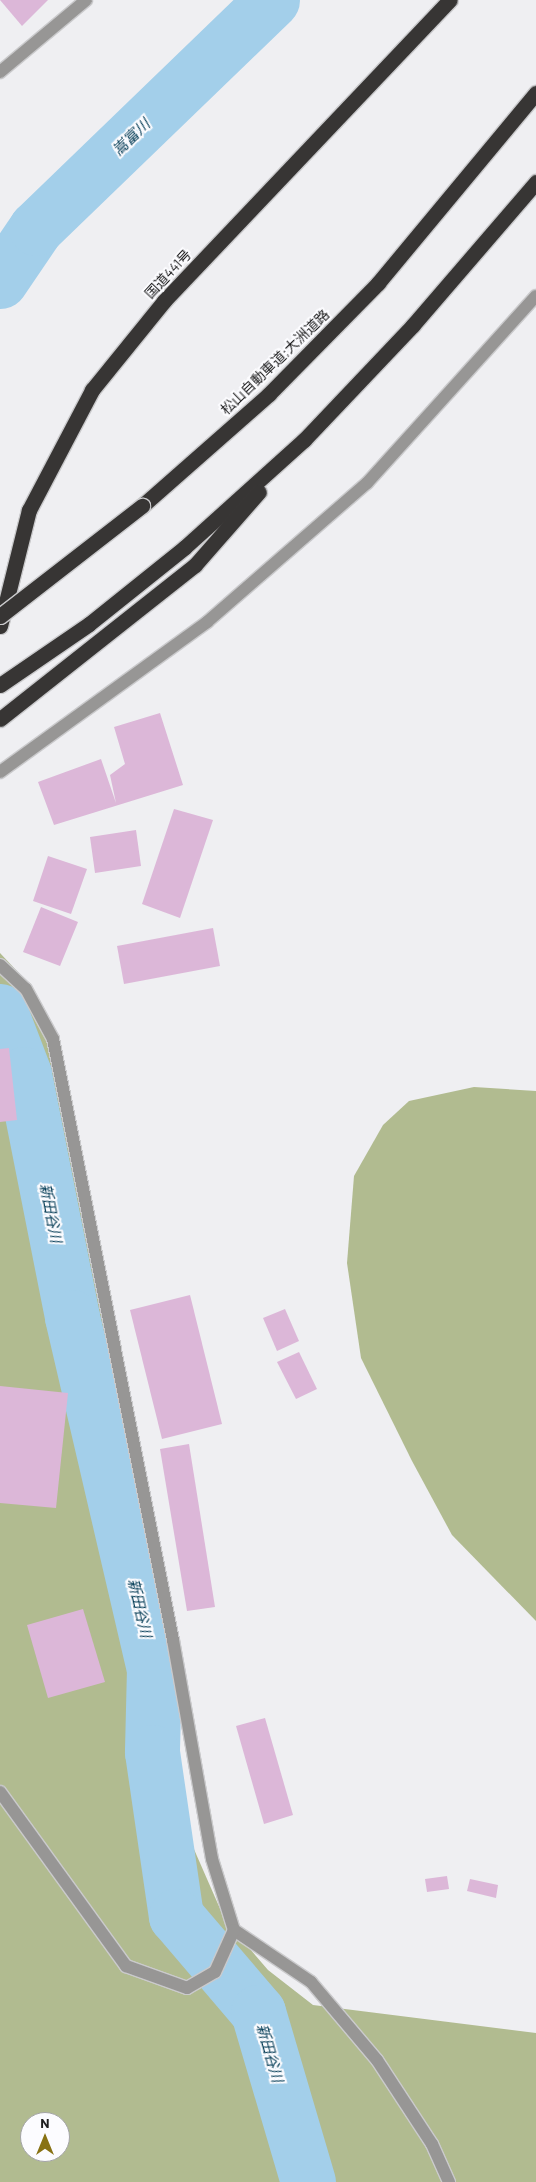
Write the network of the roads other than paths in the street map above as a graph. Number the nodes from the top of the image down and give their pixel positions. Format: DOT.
graph roads {
  1 [pos="86,0"];
  2 [pos="450,0"];
  3 [pos="0,72"];
  4 [pos="536,93"];
  5 [pos="536,182"];
  6 [pos="536,296"];
  7 [pos="304,440"];
  8 [pos="0,616"];
  9 [pos="0,626"];
  10 [pos="0,685"];
  11 [pos="0,719"];
  12 [pos="0,772"];
  13 [pos="0,965"];
  14 [pos="0,1792"];
  15 [pos="234,1930"];
  16 [pos="449,2182"];
  1 -- 3 [label="street"];
  2 -- 9 [label="highway, 国道441号"];
  4 -- 8 [label="highway, 松山自動車道;大洲道路, bridge"];
  5 -- 7 [label="highway"];
  6 -- 12 [label="street"];
  7 -- 10 [label="highway"];
  7 -- 11 [label="highway"];
  13 -- 15 [label="street"];
  14 -- 15 [label="street"];
  15 -- 16 [label="street"];
}
